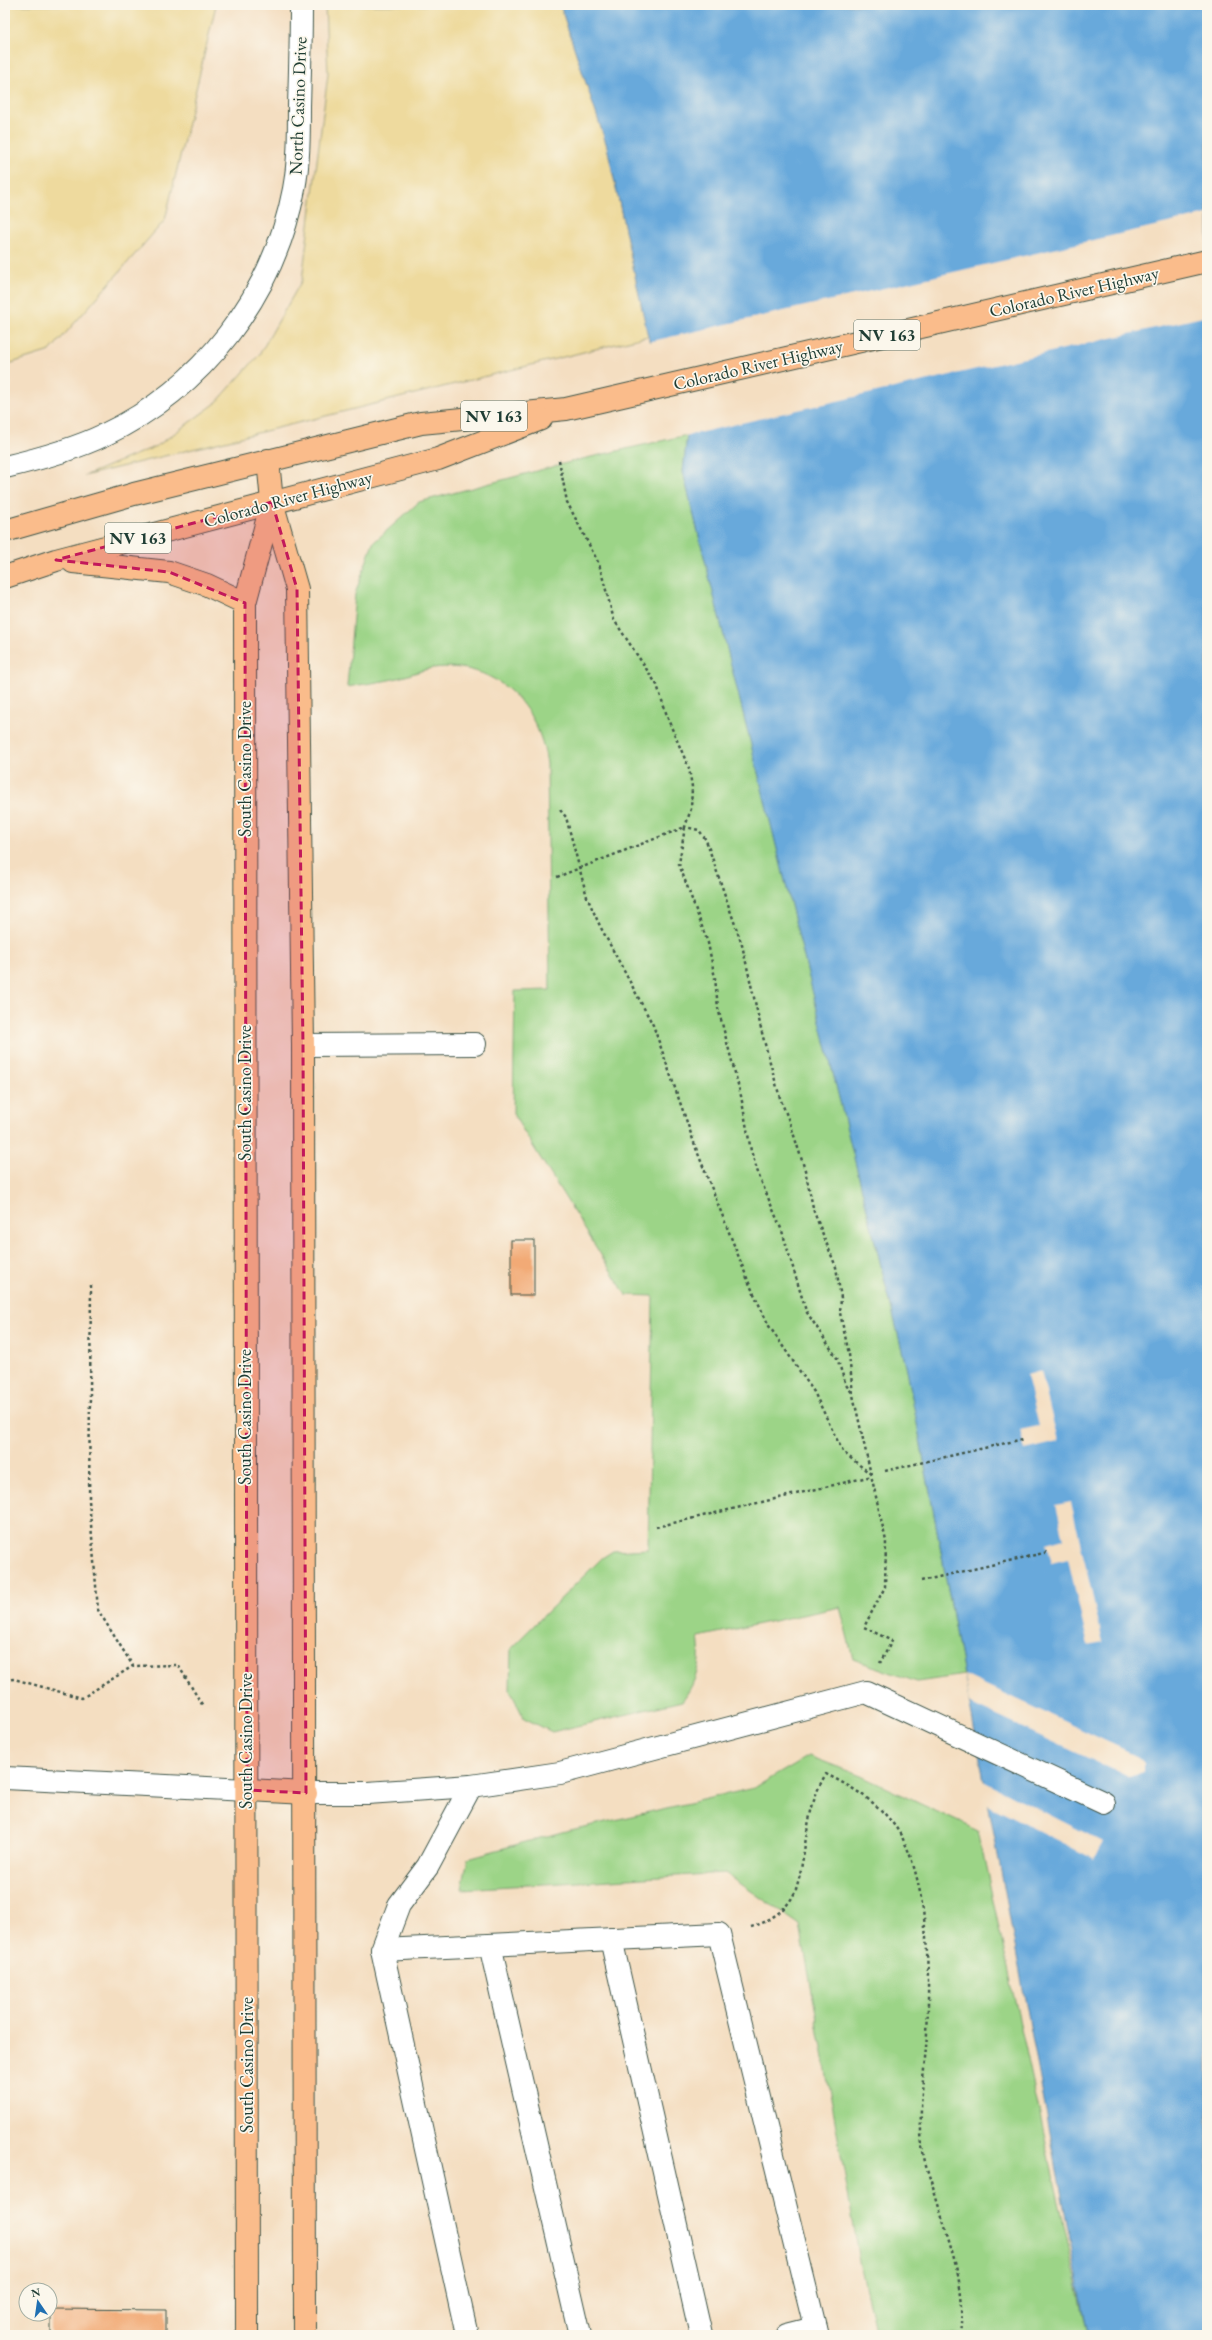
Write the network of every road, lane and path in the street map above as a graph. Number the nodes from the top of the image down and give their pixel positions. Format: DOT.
graph roads {
  1 [pos="301,5"];
  2 [pos="1207,261"];
  3 [pos="566,409"];
  4 [pos="268,460"];
  5 [pos="559,460"];
  6 [pos="5,467"];
  7 [pos="272,502"];
  8 [pos="5,531"];
  9 [pos="56,560"];
  10 [pos="5,577"];
  11 [pos="245,603"];
  12 [pos="560,810"];
  13 [pos="685,827"];
  14 [pos="579,868"];
  15 [pos="557,878"];
  16 [pos="475,1044"];
  17 [pos="303,1045"];
  18 [pos="91,1284"];
  19 [pos="854,1395"];
  20 [pos="1022,1439"];
  21 [pos="885,1471"];
  22 [pos="872,1476"];
  23 [pos="656,1527"];
  24 [pos="1048,1552"];
  25 [pos="921,1581"];
  26 [pos="880,1663"];
  27 [pos="133,1666"];
  28 [pos="5,1680"];
  29 [pos="203,1706"];
  30 [pos="5,1778"];
  31 [pos="471,1786"];
  32 [pos="247,1790"];
  33 [pos="306,1793"];
  34 [pos="1104,1803"];
  35 [pos="719,1934"];
  36 [pos="611,1939"];
  37 [pos="490,1945"];
  38 [pos="382,1950"];
  39 [pos="816,2331"];
  40 [pos="247,2335"];
  41 [pos="305,2335"];
  42 [pos="467,2335"];
  43 [pos="580,2335"];
  44 [pos="701,2335"];
  45 [pos="787,2335"];
  46 [pos="961,2335"];
  1 -- 6 [label="street, North Casino Drive"];
  2 -- 3 [label="main road, Colorado River Highway / NV 163"];
  3 -- 4 [label="main road, Colorado River Highway / NV 163"];
  3 -- 7 [label="main road, Colorado River Highway / NV 163"];
  4 -- 7 [label="main road, South Casino Drive"];
  4 -- 8 [label="main road, Colorado River Highway / NV 163"];
  5 -- 13 [label="path"];
  7 -- 9 [label="main road, Colorado River Highway / NV 163"];
  7 -- 11 [label="main road, South Casino Drive"];
  7 -- 17 [label="main road, South Casino Drive"];
  9 -- 10 [label="main road, Colorado River Highway / NV 163"];
  9 -- 11 [label="main road"];
  11 -- 32 [label="main road, South Casino Drive"];
  12 -- 14 [label="path"];
  13 -- 14 [label="path"];
  13 -- 19 [label="path"];
  13 -- 19 [label="path"];
  14 -- 15 [label="path"];
  14 -- 22 [label="path"];
  16 -- 17 [label="street"];
  17 -- 33 [label="main road, South Casino Drive"];
  18 -- 27 [label="path"];
  19 -- 22 [label="path"];
  20 -- 21 [label="path"];
  22 -- 23 [label="path"];
  22 -- 26 [label="path"];
  24 -- 25 [label="path"];
  27 -- 28 [label="path"];
  27 -- 29 [label="path"];
  30 -- 32 [label="street"];
  31 -- 33 [label="street"];
  31 -- 34 [label="street"];
  31 -- 38 [label="street"];
  32 -- 33 [label="main road"];
  32 -- 40 [label="main road, South Casino Drive"];
  33 -- 41 [label="main road, South Casino Drive"];
  35 -- 36 [label="street"];
  35 -- 39 [label="street"];
  35 -- 46 [label="path"];
  36 -- 37 [label="street"];
  36 -- 44 [label="street"];
  37 -- 38 [label="street"];
  37 -- 43 [label="street"];
  38 -- 42 [label="street"];
  39 -- 45 [label="street"];
}
